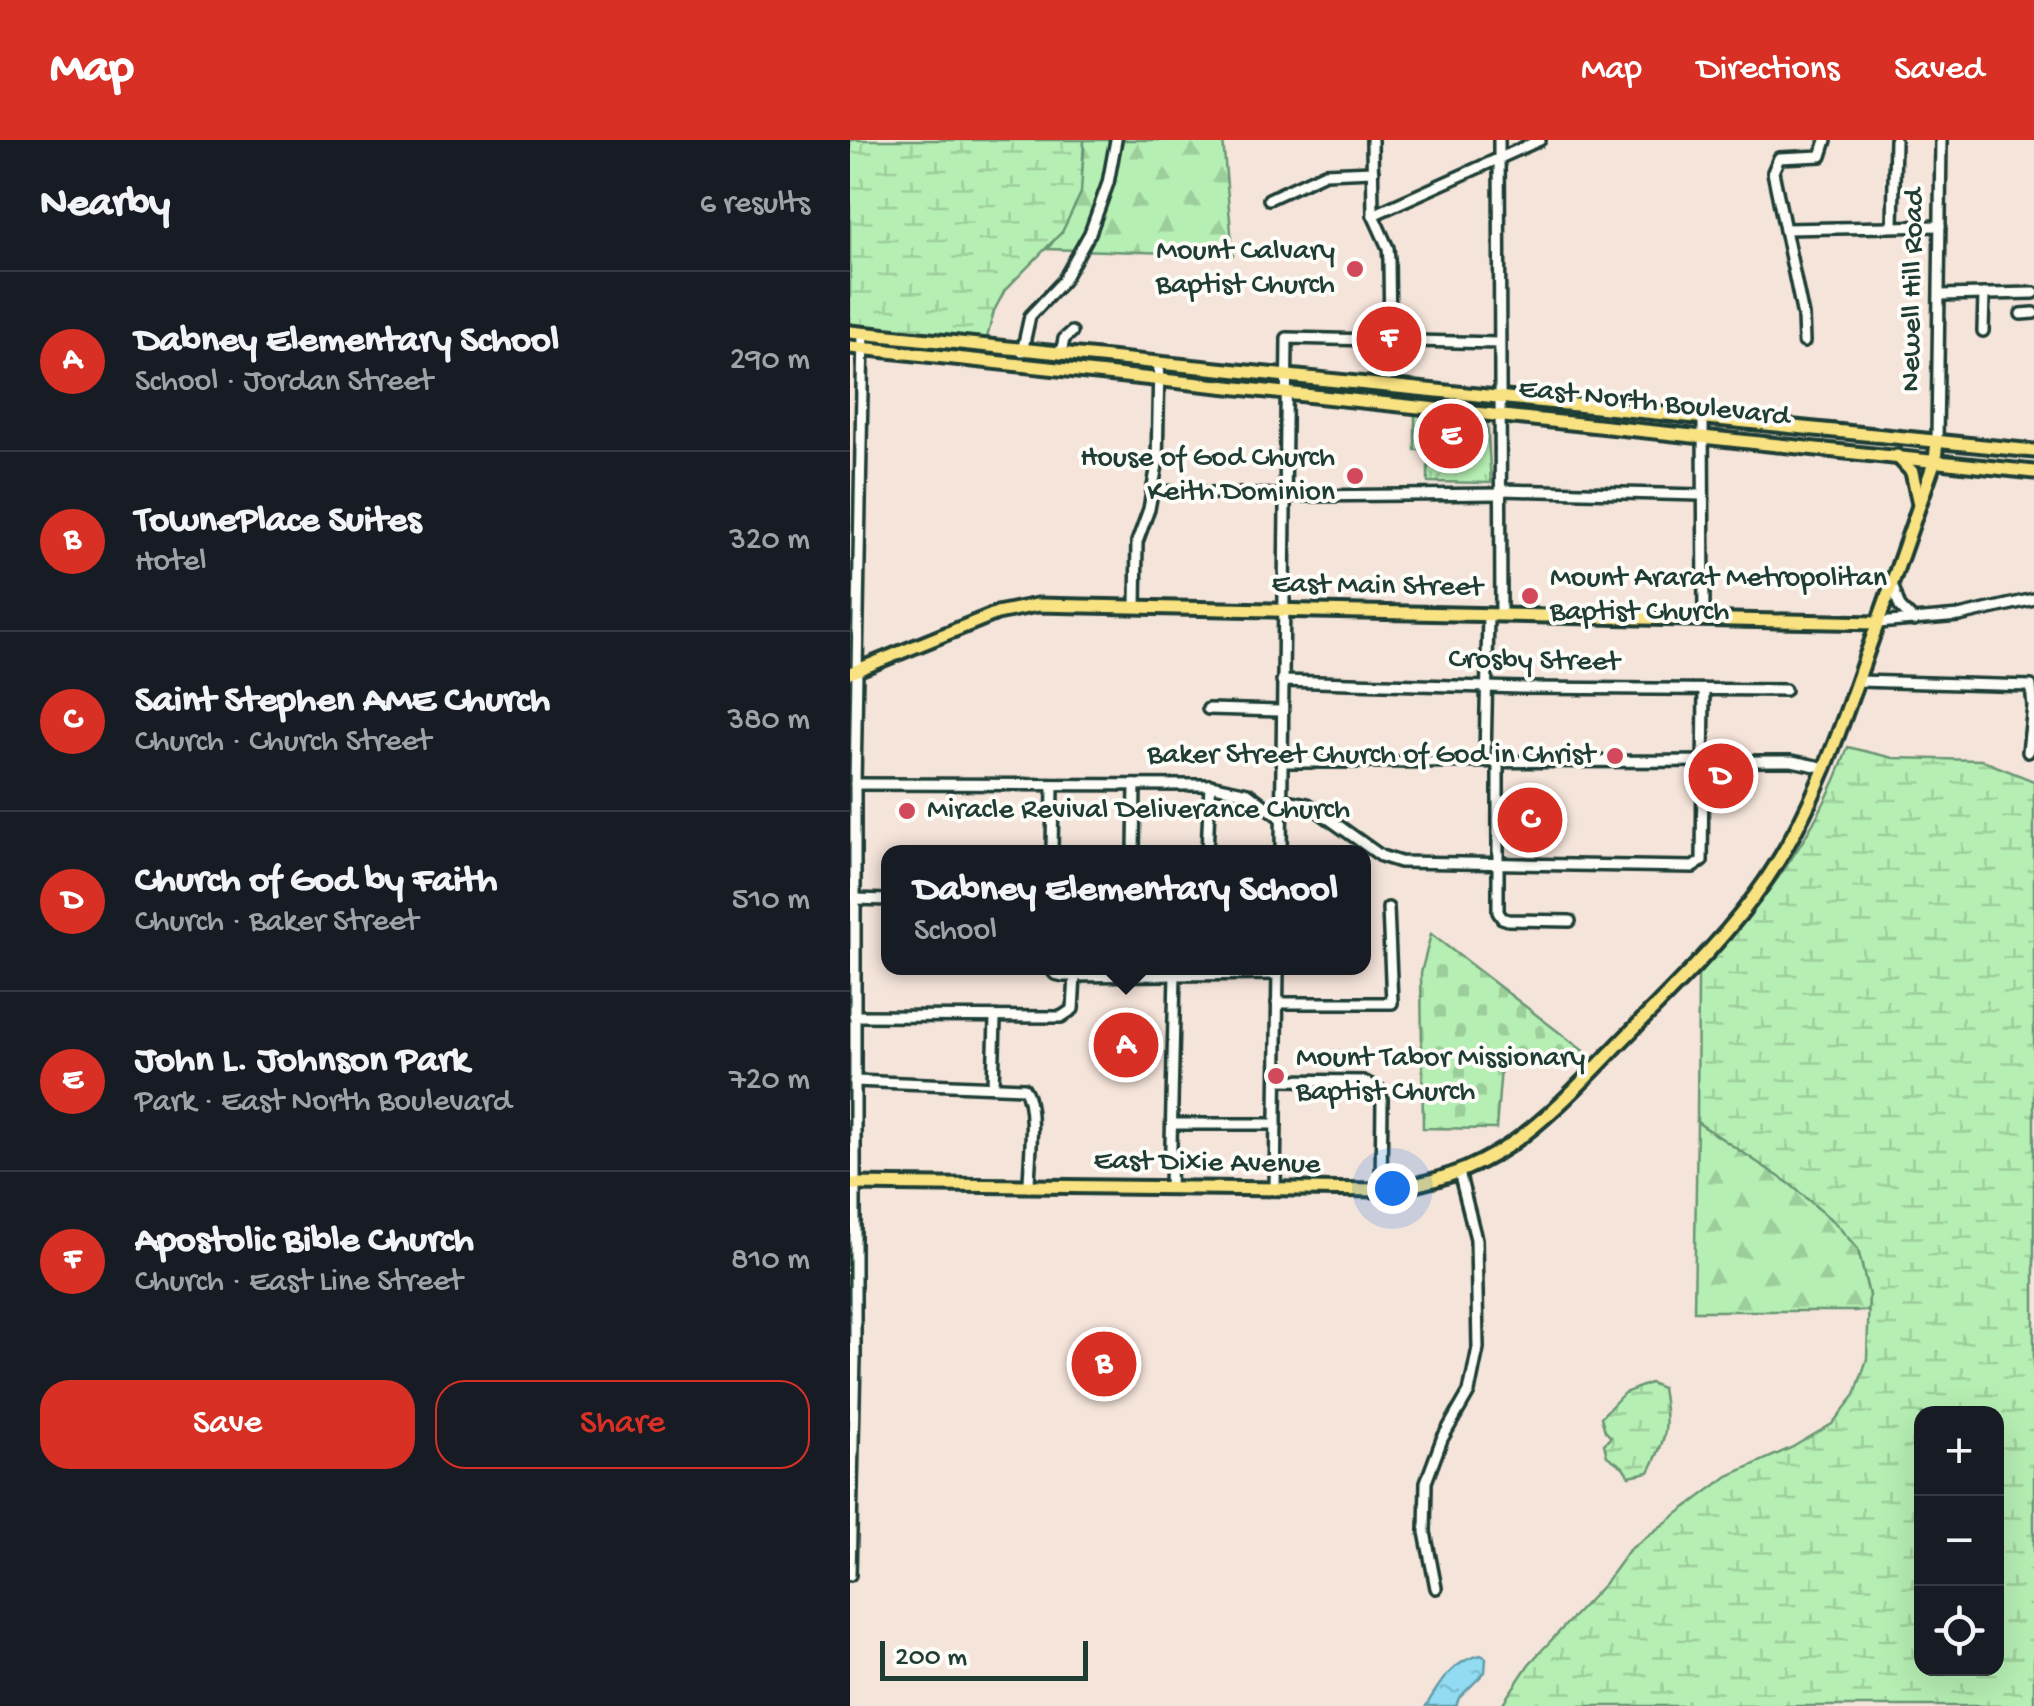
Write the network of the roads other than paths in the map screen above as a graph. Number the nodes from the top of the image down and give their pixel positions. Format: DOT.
graph roads {
  1 [pos="1116,140"];
  2 [pos="1372,140"];
  3 [pos="1499,140"];
  4 [pos="1540,140"];
  5 [pos="1826,140"];
  6 [pos="1895,140"];
  7 [pos="1941,140"];
  8 [pos="1496,159"];
  9 [pos="1372,171"];
  10 [pos="1269,198"];
  11 [pos="1373,215"];
  12 [pos="1893,225"];
  13 [pos="1940,226"];
  14 [pos="1785,229"];
  15 [pos="2034,293"];
  16 [pos="1984,294"];
  17 [pos="1940,295"];
  18 [pos="2034,313"];
  19 [pos="2021,314"];
  20 [pos="1983,331"];
  21 [pos="857,332"];
  22 [pos="1072,332"];
  23 [pos="1390,338"];
  24 [pos="1804,342"];
  25 [pos="1499,343"];
  26 [pos="856,348"];
  27 [pos="1022,349"];
  28 [pos="1060,353"];
  29 [pos="1158,363"];
  30 [pos="1020,364"];
  31 [pos="1284,376"];
  32 [pos="1158,379"];
  33 [pos="1284,392"];
  34 [pos="1502,406"];
  35 [pos="1702,418"];
  36 [pos="1702,434"];
  37 [pos="1936,441"];
  38 [pos="2034,451"];
  39 [pos="1897,456"];
  40 [pos="1935,460"];
  41 [pos="2034,472"];
  42 [pos="1153,491"];
  43 [pos="1501,492"];
  44 [pos="1284,495"];
  45 [pos="1701,495"];
  46 [pos="1920,506"];
  47 [pos="1892,584"];
  48 [pos="2034,599"];
  49 [pos="1136,607"];
  50 [pos="1283,610"];
  51 [pos="1495,615"];
  52 [pos="1704,619"];
  53 [pos="1914,621"];
  54 [pos="1878,623"];
  55 [pos="854,672"];
  56 [pos="1282,680"];
  57 [pos="1858,681"];
  58 [pos="1488,686"];
  59 [pos="1704,690"];
  60 [pos="1785,690"];
  61 [pos="1208,709"];
  62 [pos="1282,711"];
  63 [pos="2028,752"];
  64 [pos="1485,759"];
  65 [pos="1498,759"];
  66 [pos="1281,762"];
  67 [pos="1703,762"];
  68 [pos="1826,768"];
  69 [pos="855,784"];
  70 [pos="1135,785"];
  71 [pos="1053,786"];
  72 [pos="1210,786"];
  73 [pos="1281,799"];
  74 [pos="1281,818"];
  75 [pos="1052,845"];
  76 [pos="1134,845"];
  77 [pos="1207,845"];
  78 [pos="1280,845"];
  79 [pos="1365,845"];
  80 [pos="1371,849"];
  81 [pos="1498,862"];
  82 [pos="881,901"];
  83 [pos="853,906"];
  84 [pos="1388,908"];
  85 [pos="1570,921"];
  86 [pos="1066,975"];
  87 [pos="1086,975"];
  88 [pos="1175,975"];
  89 [pos="1278,975"];
  90 [pos="1075,976"];
  91 [pos="1278,1003"];
  92 [pos="854,1016"];
  93 [pos="996,1019"];
  94 [pos="1277,1080"];
  95 [pos="854,1081"];
  96 [pos="992,1086"];
  97 [pos="1172,1124"];
  98 [pos="1276,1124"];
  99 [pos="1459,1172"];
  100 [pos="852,1184"];
  101 [pos="1029,1186"];
  102 [pos="1170,1188"];
  103 [pos="1275,1190"];
  104 [pos="1381,1190"];
  105 [pos="852,1395"];
  106 [pos="850,1575"];
  107 [pos="1436,1588"];
  1 -- 27 [label="street"];
  2 -- 9 [label="street"];
  3 -- 8 [label="street"];
  4 -- 8 [label="street"];
  5 -- 14 [label="street"];
  6 -- 12 [label="street"];
  7 -- 13 [label="street, Newell Hill Road"];
  8 -- 11 [label="street"];
  8 -- 25 [label="street"];
  9 -- 10 [label="street"];
  9 -- 11 [label="street"];
  11 -- 23 [label="street"];
  12 -- 13 [label="street"];
  12 -- 14 [label="street"];
  13 -- 17 [label="street, Newell Hill Road"];
  14 -- 24 [label="street"];
  15 -- 16 [label="street"];
  16 -- 17 [label="street"];
  16 -- 20 [label="street"];
  17 -- 37 [label="street, Newell Hill Road"];
  18 -- 19 [label="street"];
  21 -- 26 [label="street"];
  21 -- 27 [label="main road, East North Boulevard"];
  22 -- 28 [label="street"];
  23 -- 25 [label="street"];
  23 -- 31 [label="street"];
  25 -- 34 [label="street"];
  26 -- 30 [label="main road, East North Boulevard"];
  26 -- 55 [label="street"];
  27 -- 28 [label="main road, East North Boulevard"];
  27 -- 30 [label="street"];
  28 -- 29 [label="main road, East North Boulevard"];
  29 -- 31 [label="main road, East North Boulevard"];
  29 -- 32 [label="street"];
  30 -- 32 [label="main road, East North Boulevard"];
  31 -- 33 [label="street"];
  31 -- 34 [label="main road, East North Boulevard"];
  32 -- 33 [label="main road, East North Boulevard"];
  32 -- 42 [label="street"];
  33 -- 34 [label="main road, East North Boulevard"];
  33 -- 44 [label="street"];
  34 -- 35 [label="main road, East North Boulevard"];
  34 -- 36 [label="main road, East North Boulevard"];
  34 -- 43 [label="street"];
  35 -- 36 [label="street"];
  35 -- 37 [label="main road, East North Boulevard"];
  36 -- 39 [label="main road, East North Boulevard"];
  36 -- 45 [label="street"];
  37 -- 38 [label="main road, East North Boulevard"];
  37 -- 40 [label="main road, East Dixie Avenue"];
  39 -- 40 [label="main road, East North Boulevard"];
  39 -- 46 [label="main road"];
  40 -- 41 [label="main road, East North Boulevard"];
  40 -- 46 [label="main road, East Dixie Avenue"];
  42 -- 44 [label="street"];
  42 -- 49 [label="street"];
  43 -- 44 [label="street"];
  43 -- 45 [label="street"];
  43 -- 51 [label="street"];
  44 -- 50 [label="street"];
  45 -- 52 [label="street"];
  46 -- 47 [label="main road, East Dixie Avenue"];
  47 -- 53 [label="street"];
  47 -- 54 [label="main road, East Dixie Avenue"];
  48 -- 53 [label="street, East Main Street"];
  49 -- 50 [label="main road, East Main Street"];
  49 -- 55 [label="main road, East Main Street"];
  50 -- 51 [label="main road, East Main Street"];
  50 -- 56 [label="street"];
  51 -- 52 [label="main road, East Main Street"];
  51 -- 58 [label="street"];
  52 -- 54 [label="main road, East Main Street"];
  53 -- 54 [label="street, East Main Street"];
  54 -- 57 [label="main road, East Dixie Avenue"];
  55 -- 69 [label="street"];
  56 -- 58 [label="street, Crosby Street"];
  56 -- 62 [label="street"];
  57 -- 63 [label="street"];
  57 -- 68 [label="main road, East Dixie Avenue"];
  58 -- 59 [label="street, Crosby Street"];
  58 -- 64 [label="street"];
  59 -- 60 [label="street, Crosby Street"];
  59 -- 67 [label="street"];
  61 -- 62 [label="street"];
  62 -- 66 [label="street"];
  64 -- 65 [label="street"];
  64 -- 66 [label="street"];
  65 -- 67 [label="street"];
  65 -- 81 [label="street"];
  66 -- 73 [label="street"];
  67 -- 68 [label="street"];
  67 -- 81 [label="street"];
  68 -- 99 [label="main road, East Dixie Avenue"];
  69 -- 71 [label="street"];
  69 -- 83 [label="street"];
  70 -- 71 [label="street"];
  70 -- 72 [label="street"];
  70 -- 76 [label="street"];
  71 -- 75 [label="street"];
  72 -- 74 [label="street"];
  72 -- 77 [label="street"];
  73 -- 74 [label="street"];
  73 -- 79 [label="street"];
  74 -- 78 [label="street"];
  80 -- 81 [label="street"];
  81 -- 85 [label="street"];
  82 -- 83 [label="street"];
  83 -- 92 [label="street"];
  84 -- 91 [label="street"];
  86 -- 90 [label="street"];
  87 -- 90 [label="street"];
  88 -- 97 [label="street"];
  89 -- 91 [label="street"];
  90 -- 93 [label="street"];
  91 -- 94 [label="street"];
  92 -- 93 [label="street"];
  92 -- 95 [label="street"];
  93 -- 96 [label="street"];
  94 -- 98 [label="street"];
  94 -- 104 [label="street"];
  95 -- 96 [label="street"];
  95 -- 100 [label="street"];
  96 -- 101 [label="street"];
  97 -- 98 [label="street"];
  97 -- 102 [label="street"];
  98 -- 103 [label="street"];
  99 -- 104 [label="main road, East Dixie Avenue"];
  99 -- 107 [label="street"];
  100 -- 101 [label="main road, East Dixie Avenue"];
  100 -- 105 [label="street"];
  101 -- 102 [label="main road, East Dixie Avenue"];
  102 -- 103 [label="main road, East Dixie Avenue"];
  103 -- 104 [label="main road, East Dixie Avenue"];
  105 -- 106 [label="street"];
}
